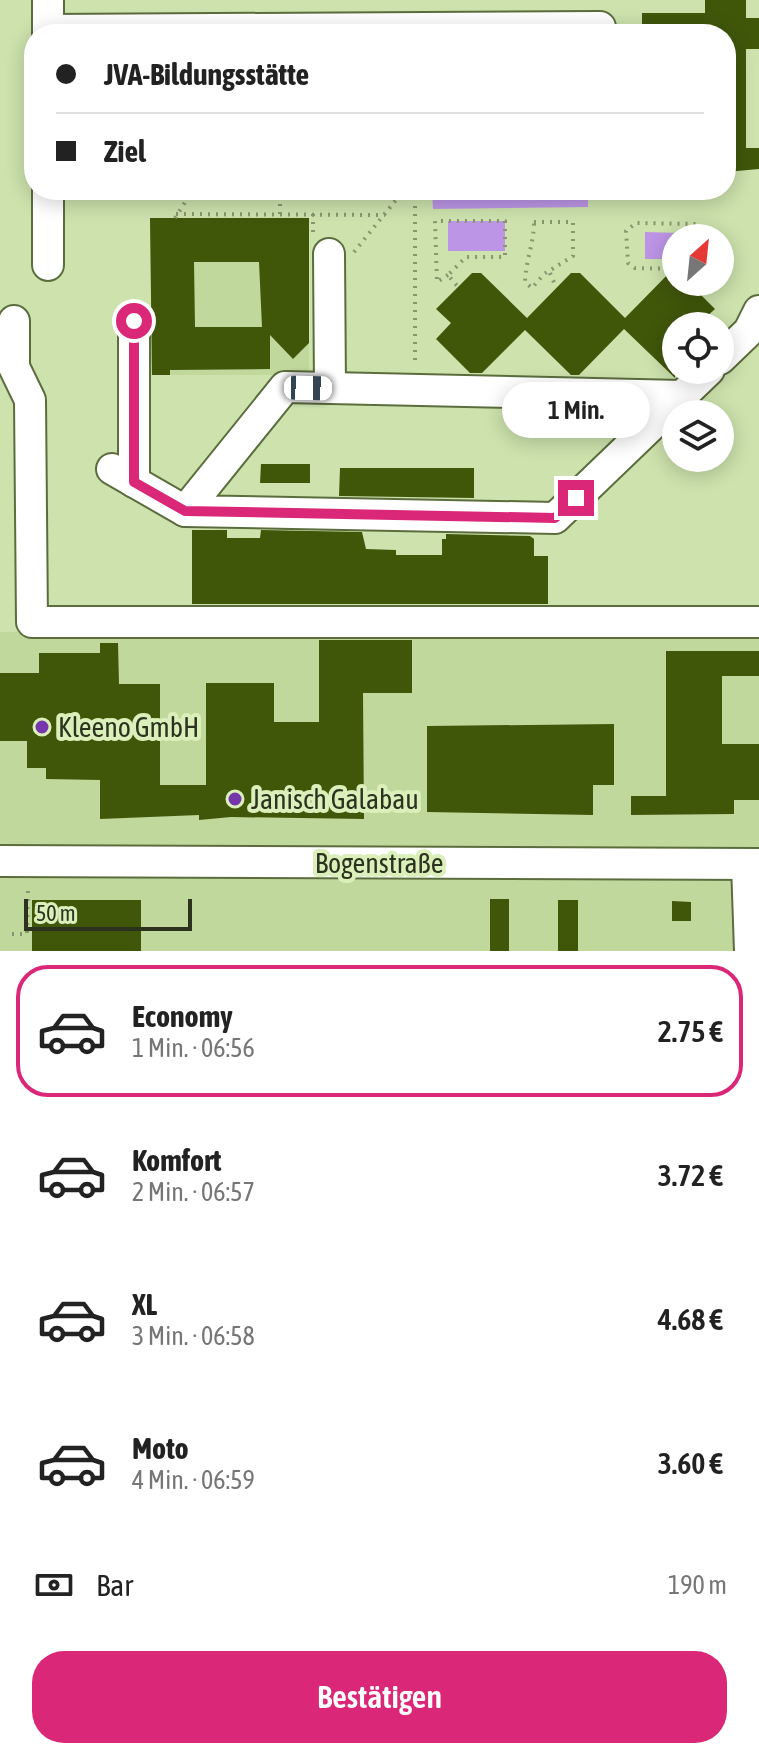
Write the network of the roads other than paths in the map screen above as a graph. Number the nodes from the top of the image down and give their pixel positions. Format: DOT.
graph roads {
  1 [pos="48,21"];
  2 [pos="324,24"];
  3 [pos="48,200"];
  4 [pos="48,265"];
  5 [pos="329,267"];
  6 [pos="759,311"];
  7 [pos="14,321"];
  8 [pos="134,321"];
  9 [pos="734,345"];
  10 [pos="694,384"];
  11 [pos="330,388"];
  12 [pos="682,396"];
  13 [pos="185,511"];
  14 [pos="759,622"];
  15 [pos="14,861"];
  16 [pos="753,864"];
  17 [pos="750,951"];
  1 -- 2 [label="street"];
  3 -- 4 [label="street"];
  5 -- 11 [label="street"];
  6 -- 9 [label="street"];
  7 -- 14 [label="street"];
  8 -- 13 [label="street"];
  10 -- 12 [label="street"];
  11 -- 12 [label="street"];
  11 -- 13 [label="street"];
  12 -- 13 [label="street"];
  15 -- 16 [label="street, Bogenstraße"];
  16 -- 17 [label="street"];
}
